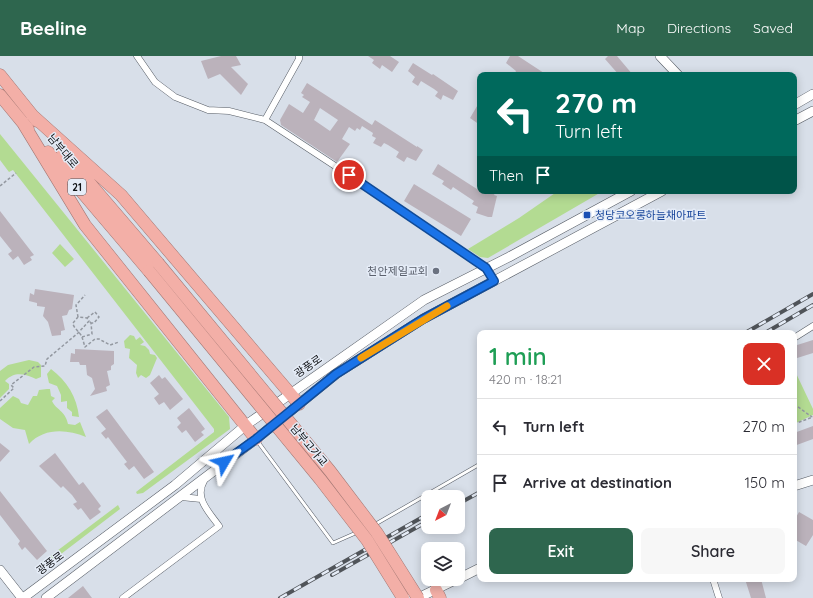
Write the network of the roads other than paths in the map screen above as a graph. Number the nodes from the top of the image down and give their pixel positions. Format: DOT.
graph roads {
  1 [pos="137,56"];
  2 [pos="299,56"];
  3 [pos="660,56"];
  4 [pos="0,66"];
  5 [pos="675,72"];
  6 [pos="0,76"];
  7 [pos="813,94"];
  8 [pos="5,97"];
  9 [pos="797,103"];
  10 [pos="813,111"];
  11 [pos="28,119"];
  12 [pos="797,119"];
  13 [pos="265,120"];
  14 [pos="625,194"];
  15 [pos="656,194"];
  16 [pos="153,267"];
  17 [pos="486,268"];
  18 [pos="494,281"];
  19 [pos="813,326"];
  20 [pos="797,336"];
  21 [pos="290,394"];
  22 [pos="299,404"];
  23 [pos="246,425"];
  24 [pos="256,439"];
  25 [pos="477,466"];
  26 [pos="208,474"];
  27 [pos="813,480"];
  28 [pos="797,485"];
  29 [pos="178,497"];
  30 [pos="201,499"];
  31 [pos="0,570"];
  32 [pos="477,570"];
  33 [pos="465,576"];
  34 [pos="714,582"];
  35 [pos="449,586"];
  36 [pos="438,594"];
  37 [pos="22,598"];
  38 [pos="46,598"];
  39 [pos="123,598"];
  40 [pos="403,598"];
  41 [pos="418,598"];
  42 [pos="719,598"];
  1 -- 13 [label="street"];
  2 -- 13 [label="street"];
  3 -- 5 [label="main road"];
  4 -- 8 [label="highway"];
  6 -- 8 [label="highway, 남부대로 / 21"];
  7 -- 9 [label="main road"];
  8 -- 11 [label="highway, 남부대로 / 21"];
  10 -- 12 [label="main road"];
  11 -- 16 [label="highway, 남부대로 / 21"];
  11 -- 21 [label="highway"];
  11 -- 23 [label="highway"];
  13 -- 17 [label="street"];
  14 -- 17 [label="main road, 광풍로"];
  15 -- 18 [label="main road, 광풍로"];
  16 -- 40 [label="highway, 남부고가교 / 21, bridge"];
  16 -- 41 [label="highway, 남부고가교 / 21, bridge"];
  17 -- 18 [label="street"];
  17 -- 21 [label="main road, 광풍로"];
  18 -- 22 [label="main road, 광풍로"];
  19 -- 20 [label="street"];
  21 -- 22 [label="highway"];
  21 -- 23 [label="main road, 광풍로"];
  22 -- 24 [label="main road, 광풍로"];
  23 -- 24 [label="highway"];
  23 -- 37 [label="main road, 광풍로"];
  24 -- 25 [label="lane"];
  24 -- 26 [label="main road, 광풍로"];
  26 -- 29 [label="main road, 광풍로"];
  26 -- 30 [label="street"];
  27 -- 28 [label="main road"];
  29 -- 30 [label="street"];
  29 -- 38 [label="main road, 광풍로"];
  30 -- 39 [label="street"];
  31 -- 37 [label="main road"];
  32 -- 33 [label="main road"];
  34 -- 42 [label="street"];
  35 -- 36 [label="main road"];
  36 -- 41 [label="main road"];
}
